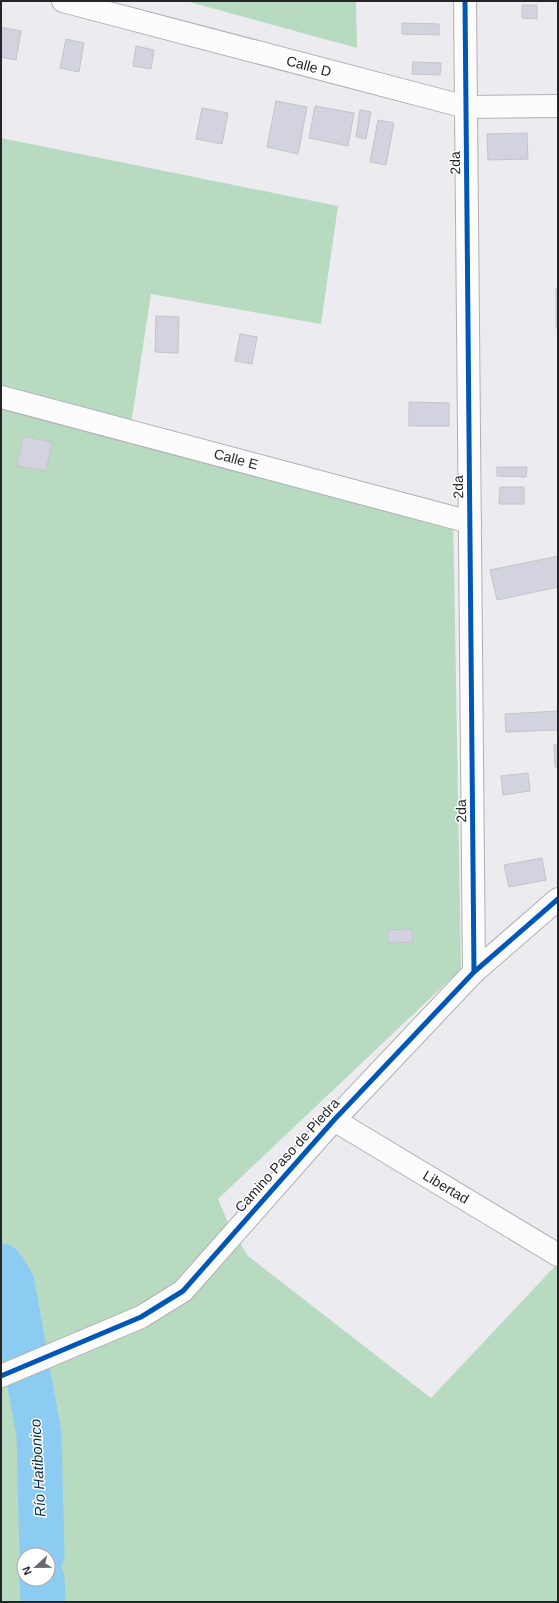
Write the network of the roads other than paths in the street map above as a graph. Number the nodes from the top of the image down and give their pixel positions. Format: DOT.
graph roads {
  1 [pos="63,1"];
  2 [pos="465,1"];
  3 [pos="558,106"];
  4 [pos="466,107"];
  5 [pos="1,396"];
  6 [pos="470,522"];
  7 [pos="558,899"];
  8 [pos="474,972"];
  9 [pos="334,1120"];
  10 [pos="558,1255"];
  11 [pos="1,1376"];
  1 -- 4 [label="street, Calle D"];
  2 -- 4 [label="street, 2da"];
  3 -- 4 [label="street, Calle D"];
  4 -- 6 [label="street, 2da"];
  5 -- 6 [label="street, Calle E"];
  6 -- 8 [label="street, 2da"];
  7 -- 8 [label="street, Camino Paso de Piedra"];
  8 -- 9 [label="street, Camino Paso de Piedra"];
  9 -- 10 [label="street, Libertad"];
  9 -- 11 [label="street, Camino Paso de Piedra"];
}
